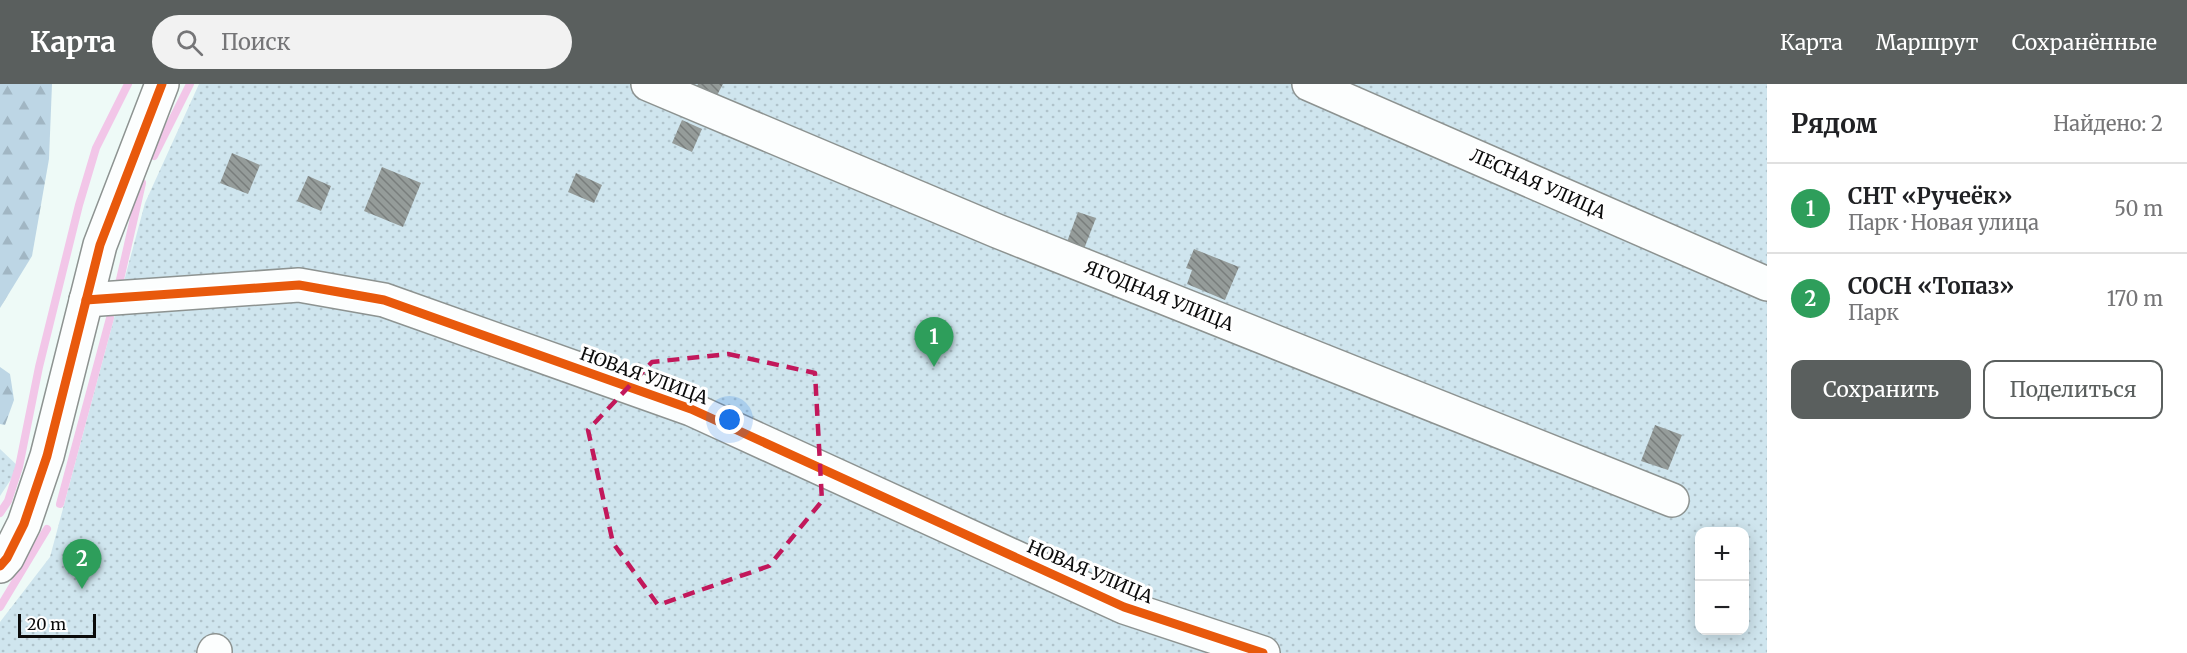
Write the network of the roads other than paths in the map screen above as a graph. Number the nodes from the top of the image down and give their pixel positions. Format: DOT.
graph roads {
  1 [pos="162,84"];
  2 [pos="648,84"];
  3 [pos="1309,84"];
  4 [pos="1767,284"];
  5 [pos="86,300"];
  6 [pos="1672,500"];
  7 [pos="0,566"];
  8 [pos="1263,653"];
  1 -- 5 [label="street"];
  2 -- 6 [label="street, ЯГОДНАЯ УЛИЦА"];
  3 -- 4 [label="street, ЛЕСНАЯ УЛИЦА"];
  5 -- 7 [label="street"];
  5 -- 8 [label="street, НОВАЯ УЛИЦА"];
}
